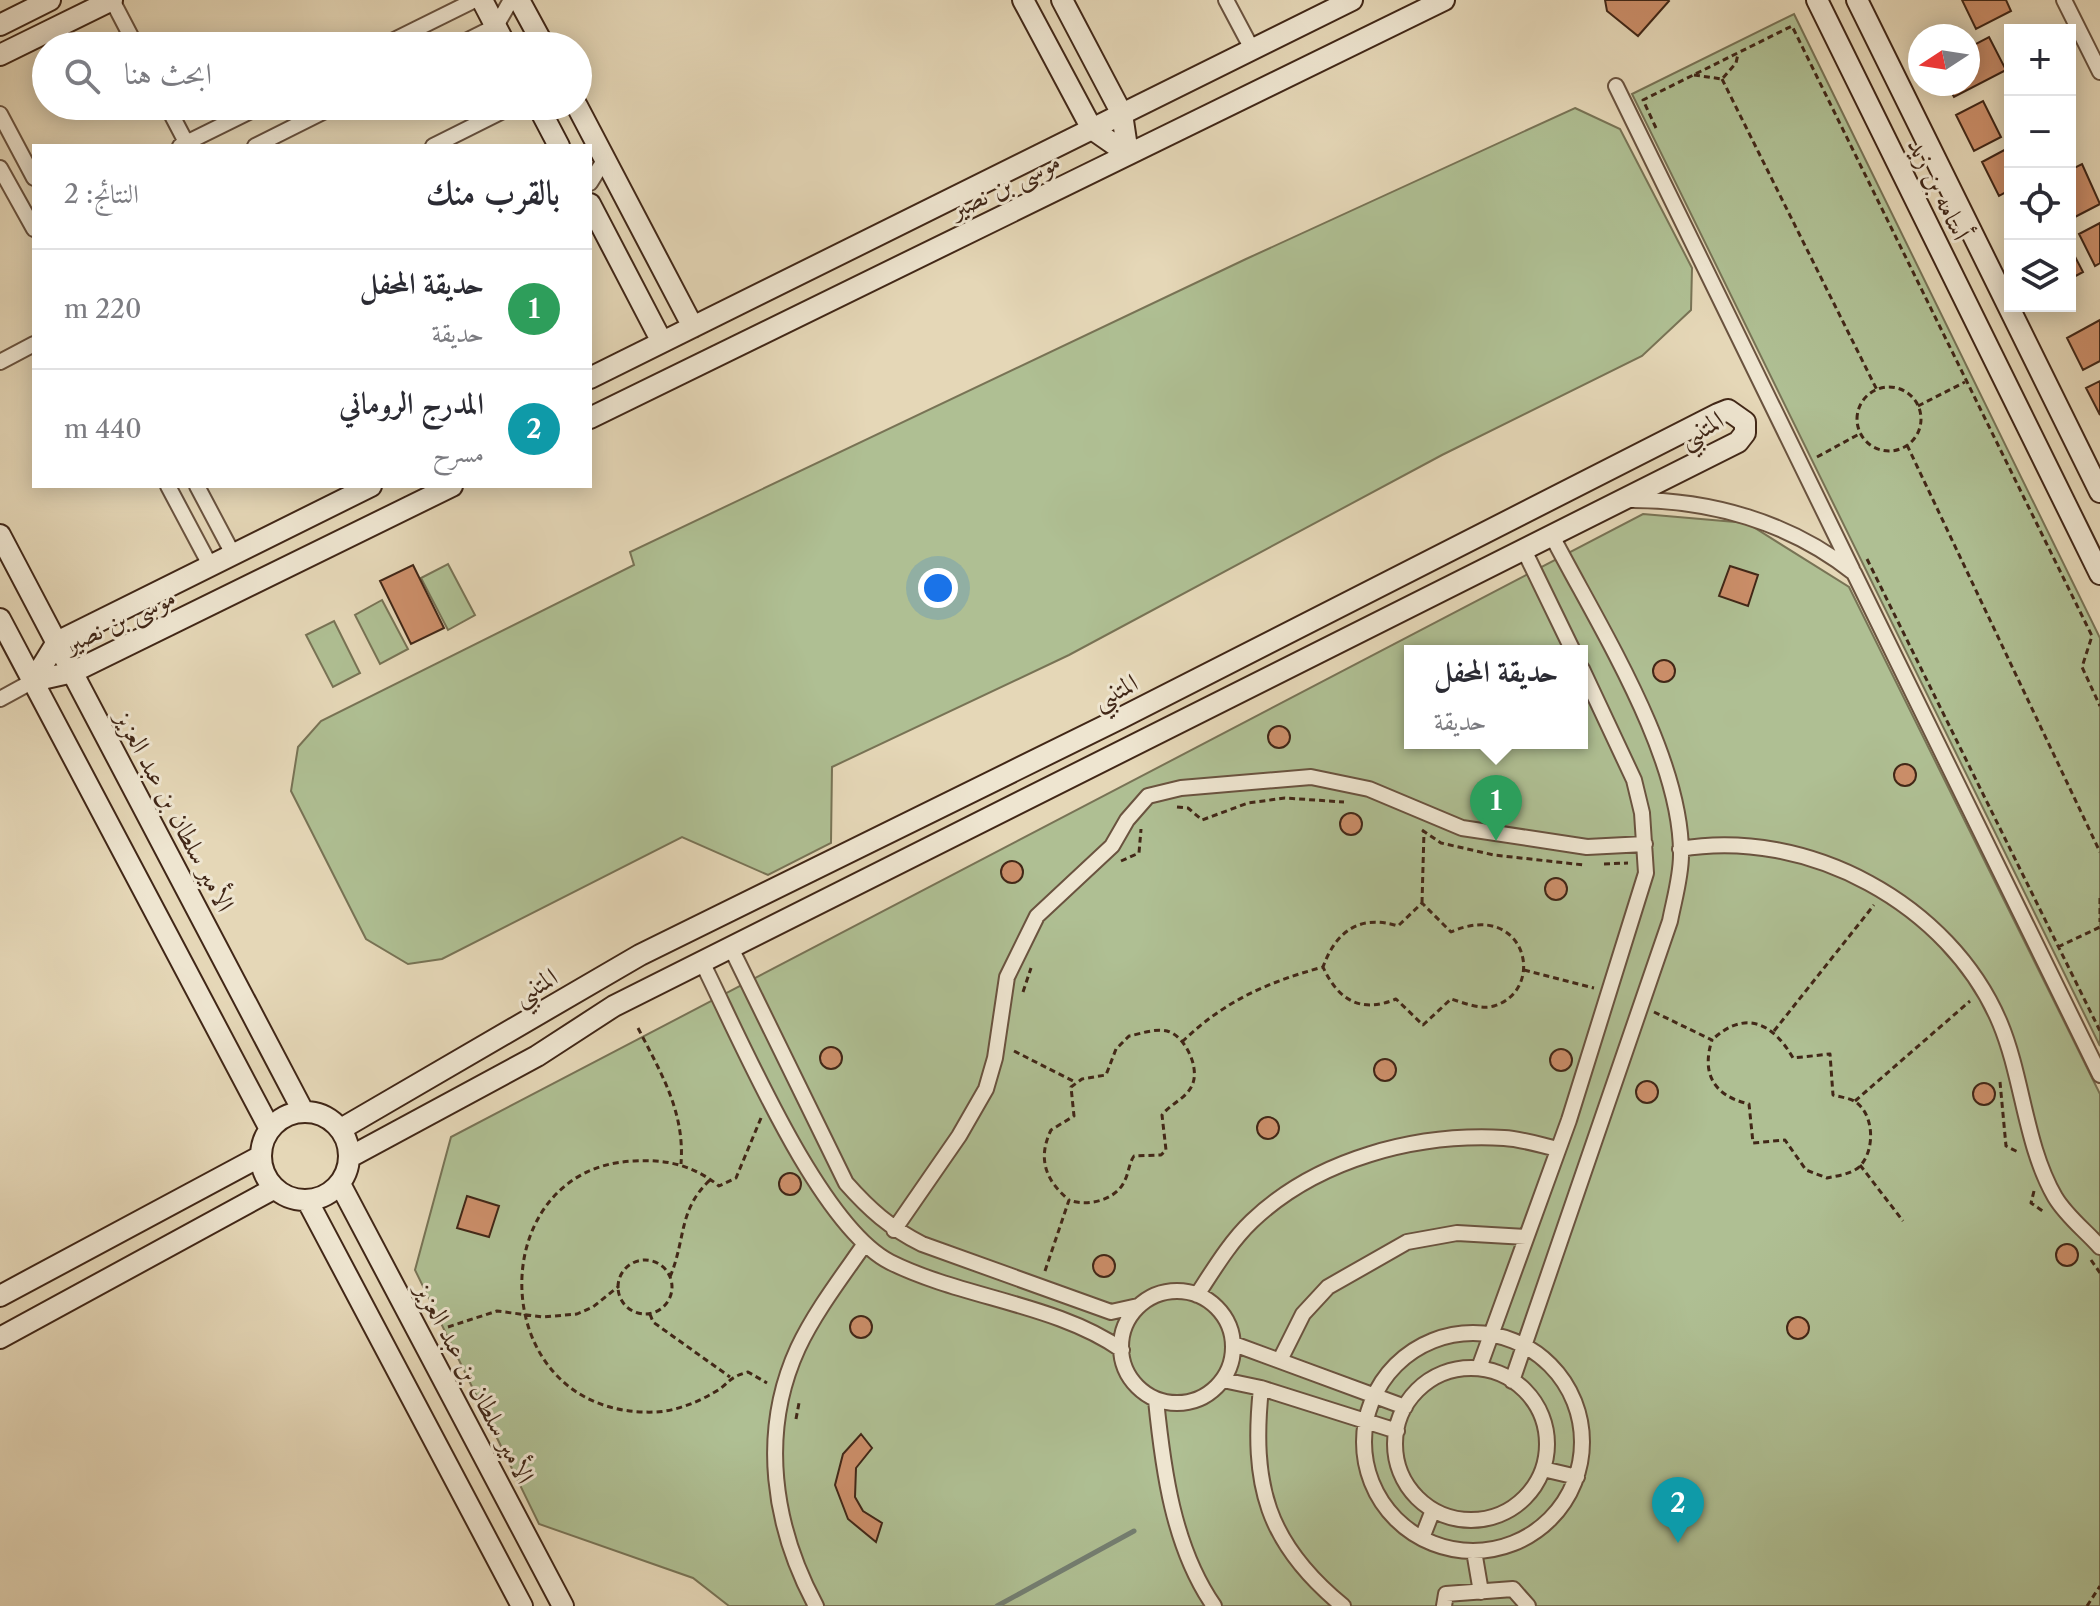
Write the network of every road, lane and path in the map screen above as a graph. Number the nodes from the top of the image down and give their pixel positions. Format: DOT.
graph roads {
  1 [pos="50,0"];
  2 [pos="112,0"];
  3 [pos="475,0"];
  4 [pos="482,0"];
  5 [pos="511,0"];
  6 [pos="519,0"];
  7 [pos="1023,0"];
  8 [pos="1062,0"];
  9 [pos="1226,0"];
  10 [pos="1352,0"];
  11 [pos="1444,0"];
  12 [pos="1817,0"];
  13 [pos="2064,0"];
  14 [pos="1861,1"];
  15 [pos="0,25"];
  16 [pos="496,26"];
  17 [pos="47,32"];
  18 [pos="129,32"];
  19 [pos="410,32"];
  20 [pos="484,32"];
  21 [pos="499,32"];
  22 [pos="536,32"];
  23 [pos="32,39"];
  24 [pos="1252,49"];
  25 [pos="1738,53"];
  26 [pos="0,55"];
  27 [pos="2100,72"];
  28 [pos="1694,75"];
  29 [pos="1722,79"];
  30 [pos="1616,86"];
  31 [pos="0,114"];
  32 [pos="1122,114"];
  33 [pos="173,120"];
  34 [pos="234,120"];
  35 [pos="307,120"];
  36 [pos="485,120"];
  37 [pos="545,120"];
  38 [pos="582,120"];
  39 [pos="1656,128"];
  40 [pos="1092,129"];
  41 [pos="185,144"];
  42 [pos="187,144"];
  43 [pos="259,144"];
  44 [pos="437,144"];
  45 [pos="558,144"];
  46 [pos="592,144"];
  47 [pos="1128,154"];
  48 [pos="598,160"];
  49 [pos="0,168"];
  50 [pos="32,174"];
  51 [pos="592,208"];
  52 [pos="32,225"];
  53 [pos="693,327"];
  54 [pos="662,342"];
  55 [pos="32,345"];
  56 [pos="0,362"];
  57 [pos="592,377"];
  58 [pos="1965,382"];
  59 [pos="1877,390"];
  60 [pos="1918,406"];
  61 [pos="592,417"];
  62 [pos="1861,433"];
  63 [pos="1907,445"];
  64 [pos="1813,450"];
  65 [pos="169,488"];
  66 [pos="198,488"];
  67 [pos="366,488"];
  68 [pos="448,488"];
  69 [pos="2100,492"];
  70 [pos="1624,500"];
  71 [pos="0,535"];
  72 [pos="1552,536"];
  73 [pos="1524,550"];
  74 [pos="233,554"];
  75 [pos="1865,556"];
  76 [pos="210,565"];
  77 [pos="1854,573"];
  78 [pos="2100,574"];
  79 [pos="0,619"];
  80 [pos="57,642"];
  81 [pos="1570,645"];
  82 [pos="73,672"];
  83 [pos="33,681"];
  84 [pos="1588,682"];
  85 [pos="0,699"];
  86 [pos="2100,706"];
  87 [pos="1357,803"];
  88 [pos="1175,806"];
  89 [pos="1148,819"];
  90 [pos="1413,826"];
  91 [pos="1424,831"];
  92 [pos="1645,844"];
  93 [pos="1680,849"];
  94 [pos="2100,852"];
  95 [pos="1645,865"];
  96 [pos="1113,868"];
  97 [pos="2100,898"];
  98 [pos="1422,903"];
  99 [pos="1882,907"];
  100 [pos="2100,924"];
  101 [pos="2058,947"];
  102 [pos="731,948"];
  103 [pos="702,962"];
  104 [pos="1033,962"];
  105 [pos="1323,967"];
  106 [pos="1524,970"];
  107 [pos="1964,991"];
  108 [pos="1610,992"];
  109 [pos="1022,993"];
  110 [pos="1970,1001"];
  111 [pos="1639,1005"];
  112 [pos="1975,1010"];
  113 [pos="638,1028"];
  114 [pos="1774,1031"];
  115 [pos="2100,1031"];
  116 [pos="1014,1040"];
  117 [pos="1712,1040"];
  118 [pos="1182,1042"];
  119 [pos="1014,1051"];
  120 [pos="1009,1061"];
  121 [pos="1998,1074"];
  122 [pos="2100,1075"];
  123 [pos="1075,1082"];
  124 [pos="770,1098"];
  125 [pos="1855,1101"];
  126 [pos="303,1111"];
  127 [pos="270,1129"];
  128 [pos="341,1129"];
  129 [pos="1558,1149"];
  130 [pos="261,1156"];
  131 [pos="2026,1156"];
  132 [pos="350,1157"];
  133 [pos="681,1164"];
  134 [pos="1860,1165"];
  135 [pos="711,1179"];
  136 [pos="2035,1181"];
  137 [pos="340,1184"];
  138 [pos="275,1188"];
  139 [pos="307,1200"];
  140 [pos="1069,1200"];
  141 [pos="2052,1217"];
  142 [pos="1903,1221"];
  143 [pos="894,1230"];
  144 [pos="1526,1237"];
  145 [pos="864,1245"];
  146 [pos="2100,1247"];
  147 [pos="2085,1253"];
  148 [pos="2100,1273"];
  149 [pos="670,1277"];
  150 [pos="619,1286"];
  151 [pos="1040,1286"];
  152 [pos="1197,1295"];
  153 [pos="0,1296"];
  154 [pos="1138,1306"];
  155 [pos="650,1314"];
  156 [pos="524,1315"];
  157 [pos="448,1327"];
  158 [pos="1490,1333"];
  159 [pos="0,1338"];
  160 [pos="1234,1344"];
  161 [pos="1526,1345"];
  162 [pos="1122,1350"];
  163 [pos="1280,1360"];
  164 [pos="1479,1368"];
  165 [pos="730,1377"];
  166 [pos="1223,1380"];
  167 [pos="1512,1381"];
  168 [pos="1261,1388"];
  169 [pos="801,1393"];
  170 [pos="1375,1393"];
  171 [pos="780,1398"];
  172 [pos="1156,1400"];
  173 [pos="1405,1407"];
  174 [pos="796,1419"];
  175 [pos="1366,1421"];
  176 [pos="1397,1431"];
  177 [pos="1543,1469"];
  178 [pos="1577,1477"];
  179 [pos="1433,1510"];
  180 [pos="1422,1538"];
  181 [pos="1474,1551"];
  182 [pos="2100,1586"];
  183 [pos="1481,1592"];
  184 [pos="522,1606"];
  185 [pos="563,1606"];
  186 [pos="816,1606"];
  187 [pos="1214,1606"];
  188 [pos="1343,1606"];
  189 [pos="1444,1606"];
  190 [pos="1528,1606"];
  191 [pos="2087,1606"];
  1 -- 15 [label="street"];
  2 -- 17 [label="street"];
  2 -- 18 [label="street"];
  3 -- 19 [label="street"];
  4 -- 16 [label="street"];
  5 -- 16 [label="street"];
  6 -- 22 [label="street"];
  7 -- 40 [label="street"];
  8 -- 32 [label="street"];
  9 -- 24 [label="street"];
  10 -- 24 [label="street, موسى بن نصير"];
  11 -- 47 [label="street, موسى بن نصير"];
  12 -- 78 [label="street, أسامه بن زيد"];
  13 -- 27 [label="street"];
  14 -- 69 [label="street, أسامه بن زيد"];
  16 -- 20 [label="street"];
  16 -- 21 [label="street"];
  23 -- 26 [label="street"];
  24 -- 32 [label="street, موسى بن نصير"];
  25 -- 28 [label="path"];
  25 -- 29 [label="path"];
  25 -- 58 [label="path"];
  28 -- 29 [label="path"];
  28 -- 39 [label="path"];
  29 -- 59 [label="path"];
  30 -- 77 [label="street"];
  31 -- 50 [label="street"];
  32 -- 40 [label="street, موسى بن نصير"];
  32 -- 47 [label="street"];
  33 -- 41 [label="street"];
  34 -- 42 [label="street"];
  35 -- 43 [label="street"];
  36 -- 44 [label="street"];
  37 -- 45 [label="street"];
  38 -- 46 [label="street"];
  40 -- 47 [label="street"];
  40 -- 53 [label="street, موسى بن نصير"];
  47 -- 61 [label="street, موسى بن نصير"];
  48 -- 53 [label="street"];
  49 -- 52 [label="street"];
  51 -- 54 [label="street"];
  53 -- 54 [label="street, موسى بن نصير"];
  54 -- 57 [label="street, موسى بن نصير"];
  55 -- 56 [label="street"];
  58 -- 60 [label="path"];
  58 -- 86 [label="path"];
  59 -- 60 [label="path"];
  59 -- 62 [label="path"];
  60 -- 63 [label="path"];
  62 -- 63 [label="path"];
  62 -- 64 [label="path"];
  63 -- 94 [label="path"];
  65 -- 76 [label="street"];
  66 -- 74 [label="street"];
  67 -- 74 [label="street, موسى بن نصير"];
  68 -- 82 [label="street, موسى بن نصير"];
  70 -- 72 [label="street, المتنبي"];
  70 -- 77 [label="street"];
  70 -- 128 [label="street, المتنبي"];
  71 -- 80 [label="street, الأمير سلطان بن عبد العزيز"];
  72 -- 73 [label="street, المتنبي"];
  72 -- 93 [label="street"];
  73 -- 81 [label="street"];
  73 -- 102 [label="street, المتنبي"];
  74 -- 76 [label="street, موسى بن نصير"];
  75 -- 101 [label="path"];
  76 -- 80 [label="street, موسى بن نصير"];
  77 -- 122 [label="street"];
  79 -- 83 [label="street"];
  80 -- 82 [label="street, الأمير سلطان بن عبد العزيز"];
  80 -- 83 [label="street, موسى بن نصير"];
  82 -- 83 [label="street, موسى بن نصير"];
  82 -- 126 [label="street, الأمير سلطان بن عبد العزيز"];
  83 -- 85 [label="street"];
  83 -- 127 [label="street"];
  84 -- 92 [label="street"];
  87 -- 88 [label="path"];
  89 -- 96 [label="path"];
  90 -- 91 [label="path"];
  91 -- 95 [label="path"];
  91 -- 98 [label="path"];
  92 -- 95 [label="street"];
  92 -- 143 [label="street"];
  93 -- 111 [label="street"];
  93 -- 146 [label="street"];
  95 -- 108 [label="street"];
  97 -- 100 [label="path"];
  98 -- 105 [label="path"];
  98 -- 106 [label="path"];
  99 -- 114 [label="path"];
  100 -- 101 [label="path"];
  101 -- 115 [label="path"];
  102 -- 103 [label="street, المتنبي"];
  102 -- 143 [label="street"];
  103 -- 124 [label="street"];
  103 -- 132 [label="street, المتنبي"];
  104 -- 109 [label="path"];
  105 -- 106 [label="path"];
  105 -- 118 [label="path"];
  106 -- 108 [label="path"];
  107 -- 110 [label="path"];
  108 -- 129 [label="street"];
  110 -- 112 [label="path"];
  110 -- 125 [label="path"];
  111 -- 117 [label="path"];
  111 -- 161 [label="street"];
  113 -- 133 [label="path"];
  114 -- 117 [label="path"];
  114 -- 125 [label="path"];
  116 -- 119 [label="path"];
  117 -- 134 [label="path"];
  118 -- 123 [label="path"];
  118 -- 140 [label="path"];
  119 -- 120 [label="path"];
  119 -- 123 [label="path"];
  121 -- 131 [label="path"];
  123 -- 140 [label="path"];
  124 -- 135 [label="path"];
  124 -- 145 [label="street"];
  125 -- 134 [label="path"];
  126 -- 127 [label="street"];
  126 -- 128 [label="street"];
  127 -- 130 [label="street"];
  128 -- 132 [label="street"];
  129 -- 144 [label="street"];
  129 -- 152 [label="street"];
  130 -- 138 [label="street"];
  130 -- 153 [label="street"];
  132 -- 137 [label="street"];
  133 -- 135 [label="path"];
  133 -- 156 [label="path"];
  134 -- 142 [label="path"];
  135 -- 149 [label="path"];
  136 -- 141 [label="path"];
  137 -- 139 [label="street"];
  137 -- 185 [label="street, الأمير سلطان بن عبد العزيز"];
  138 -- 139 [label="street"];
  138 -- 159 [label="street"];
  139 -- 184 [label="street"];
  140 -- 151 [label="path"];
  143 -- 151 [label="street"];
  144 -- 158 [label="street"];
  144 -- 163 [label="street"];
  145 -- 162 [label="street"];
  145 -- 171 [label="street"];
  147 -- 148 [label="path"];
  149 -- 150 [label="path"];
  149 -- 155 [label="path"];
  150 -- 155 [label="path"];
  150 -- 156 [label="path"];
  151 -- 154 [label="street"];
  152 -- 154 [label="street"];
  152 -- 160 [label="street"];
  154 -- 162 [label="street"];
  155 -- 165 [label="path"];
  156 -- 157 [label="path"];
  156 -- 165 [label="path"];
  158 -- 161 [label="street"];
  158 -- 164 [label="street"];
  158 -- 170 [label="street"];
  160 -- 163 [label="street"];
  160 -- 166 [label="street"];
  161 -- 167 [label="street"];
  161 -- 178 [label="street"];
  162 -- 172 [label="street"];
  163 -- 170 [label="street"];
  164 -- 167 [label="street"];
  164 -- 173 [label="street"];
  165 -- 171 [label="path"];
  166 -- 168 [label="street"];
  166 -- 172 [label="street"];
  167 -- 177 [label="street"];
  168 -- 175 [label="street"];
  168 -- 188 [label="street"];
  169 -- 174 [label="path"];
  170 -- 173 [label="street"];
  170 -- 175 [label="street"];
  171 -- 186 [label="street"];
  172 -- 187 [label="street"];
  173 -- 176 [label="street"];
  175 -- 176 [label="street"];
  175 -- 180 [label="street"];
  176 -- 179 [label="street"];
  177 -- 178 [label="street"];
  177 -- 179 [label="street"];
  178 -- 181 [label="street"];
  179 -- 180 [label="street"];
  180 -- 181 [label="street"];
  181 -- 183 [label="street"];
  182 -- 191 [label="path"];
  183 -- 189 [label="street"];
  183 -- 190 [label="street"];
}
